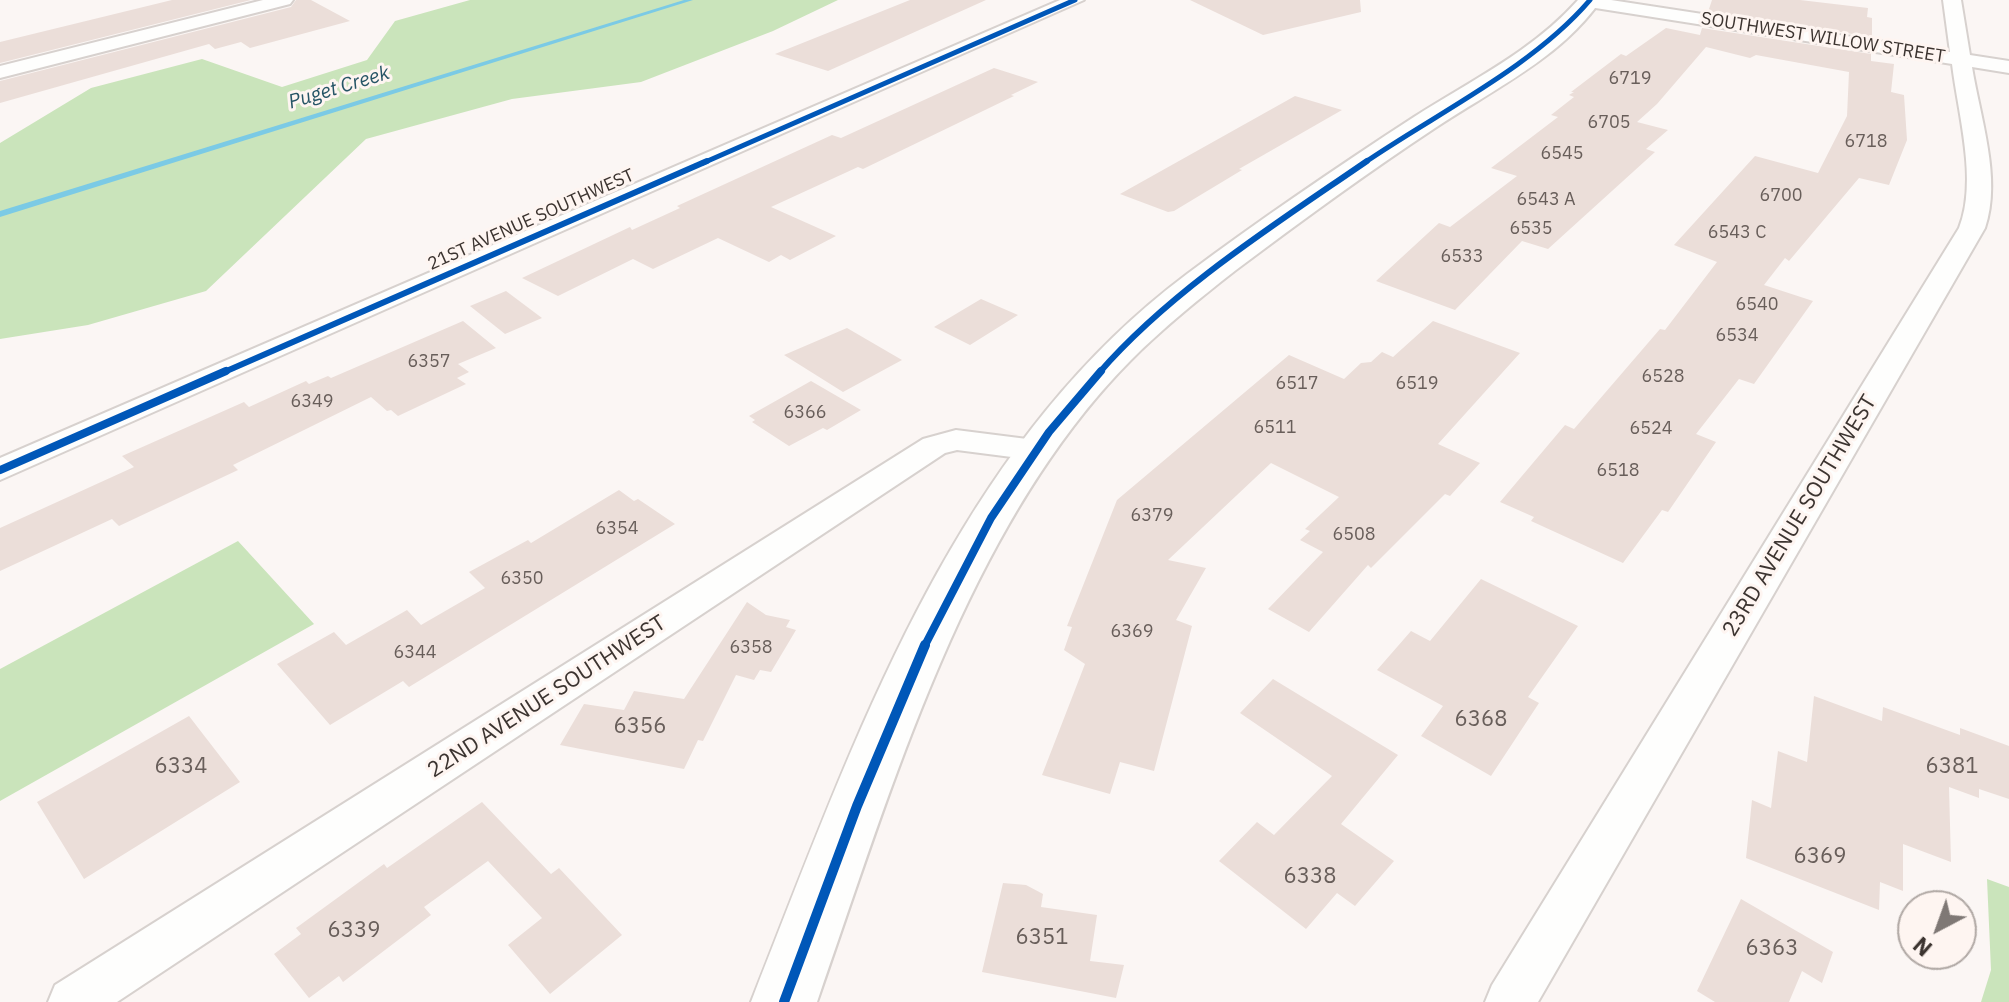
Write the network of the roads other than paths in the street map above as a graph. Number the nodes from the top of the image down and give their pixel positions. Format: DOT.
graph roads {
  1 [pos="284,0"];
  2 [pos="1952,0"];
  3 [pos="1589,1"];
  4 [pos="1057,2"];
  5 [pos="1961,60"];
  6 [pos="2009,67"];
  7 [pos="0,72"];
  8 [pos="1035,450"];
  9 [pos="0,470"];
  10 [pos="73,1002"];
  11 [pos="784,1002"];
  12 [pos="1510,1002"];
  1 -- 7 [label="street"];
  2 -- 5 [label="street, 23RD AVENUE SOUTHWEST"];
  3 -- 5 [label="street, SOUTHWEST WILLOW STREET"];
  3 -- 8 [label="main road"];
  4 -- 9 [label="street, 21ST AVENUE SOUTHWEST"];
  5 -- 6 [label="street, SOUTHWEST WILLOW STREET"];
  5 -- 12 [label="street, 23RD AVENUE SOUTHWEST"];
  8 -- 10 [label="street, 22ND AVENUE SOUTHWEST"];
  8 -- 11 [label="main road"];
}
